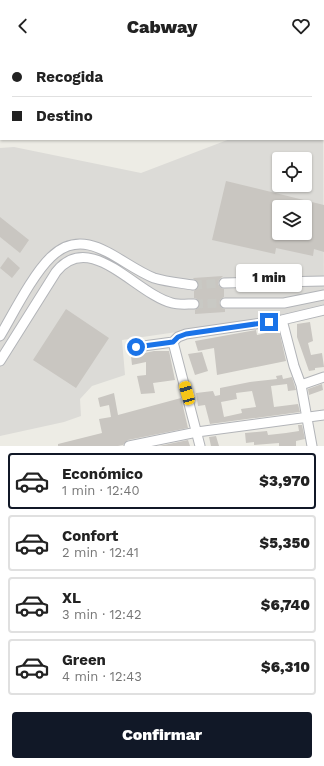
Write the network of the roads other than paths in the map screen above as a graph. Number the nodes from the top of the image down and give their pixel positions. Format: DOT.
graph roads {
  1 [pos="324,281"];
  2 [pos="224,283"];
  3 [pos="193,285"];
  4 [pos="324,295"];
  5 [pos="224,303"];
  6 [pos="194,304"];
  7 [pos="324,310"];
  8 [pos="282,320"];
  9 [pos="0,336"];
  10 [pos="173,342"];
  11 [pos="136,347"];
  12 [pos="0,361"];
  13 [pos="324,377"];
  14 [pos="301,385"];
  15 [pos="324,415"];
  16 [pos="307,417"];
  17 [pos="197,432"];
  18 [pos="129,446"];
  19 [pos="200,446"];
  20 [pos="312,446"];
  1 -- 2 [label="street"];
  3 -- 9 [label="street"];
  4 -- 5 [label="street"];
  6 -- 12 [label="street"];
  7 -- 8 [label="street"];
  8 -- 10 [label="street"];
  8 -- 14 [label="street"];
  10 -- 11 [label="street"];
  10 -- 17 [label="street"];
  13 -- 14 [label="street"];
  14 -- 16 [label="street"];
  15 -- 16 [label="street"];
  16 -- 17 [label="street"];
  16 -- 20 [label="street"];
  17 -- 18 [label="street"];
  17 -- 19 [label="street"];
}
